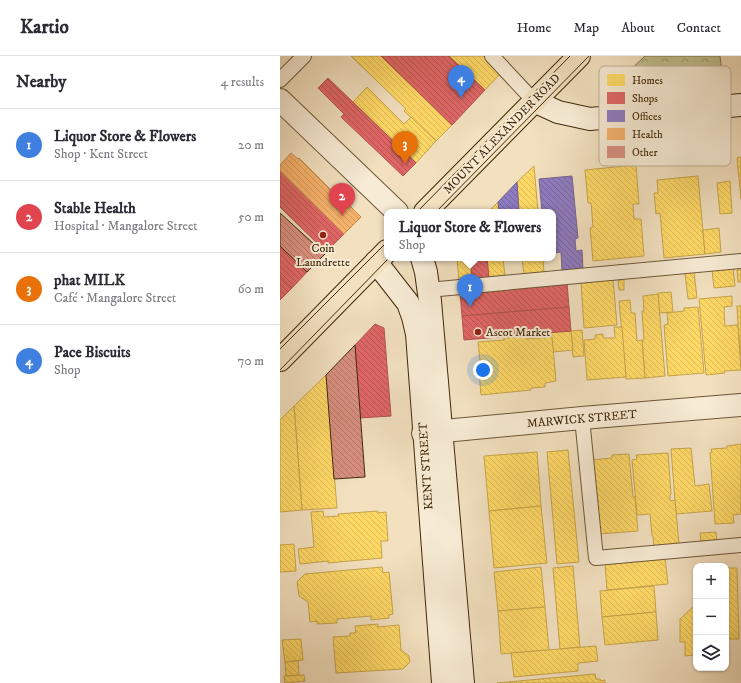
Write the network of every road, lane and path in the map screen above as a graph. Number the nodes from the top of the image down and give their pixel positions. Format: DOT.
graph roads {
  1 [pos="304,56"];
  2 [pos="492,56"];
  3 [pos="569,61"];
  4 [pos="280,80"];
  5 [pos="280,100"];
  6 [pos="534,102"];
  7 [pos="741,105"];
  8 [pos="731,106"];
  9 [pos="599,118"];
  10 [pos="394,209"];
  11 [pos="429,209"];
  12 [pos="381,257"];
  13 [pos="423,261"];
  14 [pos="741,261"];
  15 [pos="428,290"];
  16 [pos="280,360"];
  17 [pos="741,405"];
  18 [pos="582,418"];
  19 [pos="432,432"];
  20 [pos="741,545"];
  21 [pos="442,683"];
  22 [pos="463,683"];
  1 -- 4 [label="lane"];
  2 -- 6 [label="lane"];
  3 -- 6 [label="main road, MOUNT ALEXANDER ROAD"];
  5 -- 10 [label="street"];
  6 -- 9 [label="street"];
  6 -- 11 [label="main road, MOUNT ALEXANDER ROAD"];
  7 -- 8 [label="street"];
  12 -- 16 [label="main road"];
  12 -- 19 [label="street, KENT STREET"];
  13 -- 15 [label="street, KENT STREET"];
  14 -- 15 [label="lane"];
  15 -- 19 [label="street, KENT STREET"];
  17 -- 18 [label="street, MARWICK STREET"];
  18 -- 19 [label="street, MARWICK STREET"];
  18 -- 20 [label="lane"];
  19 -- 21 [label="street, KENT STREET"];
  19 -- 22 [label="street, KENT STREET"];
}
